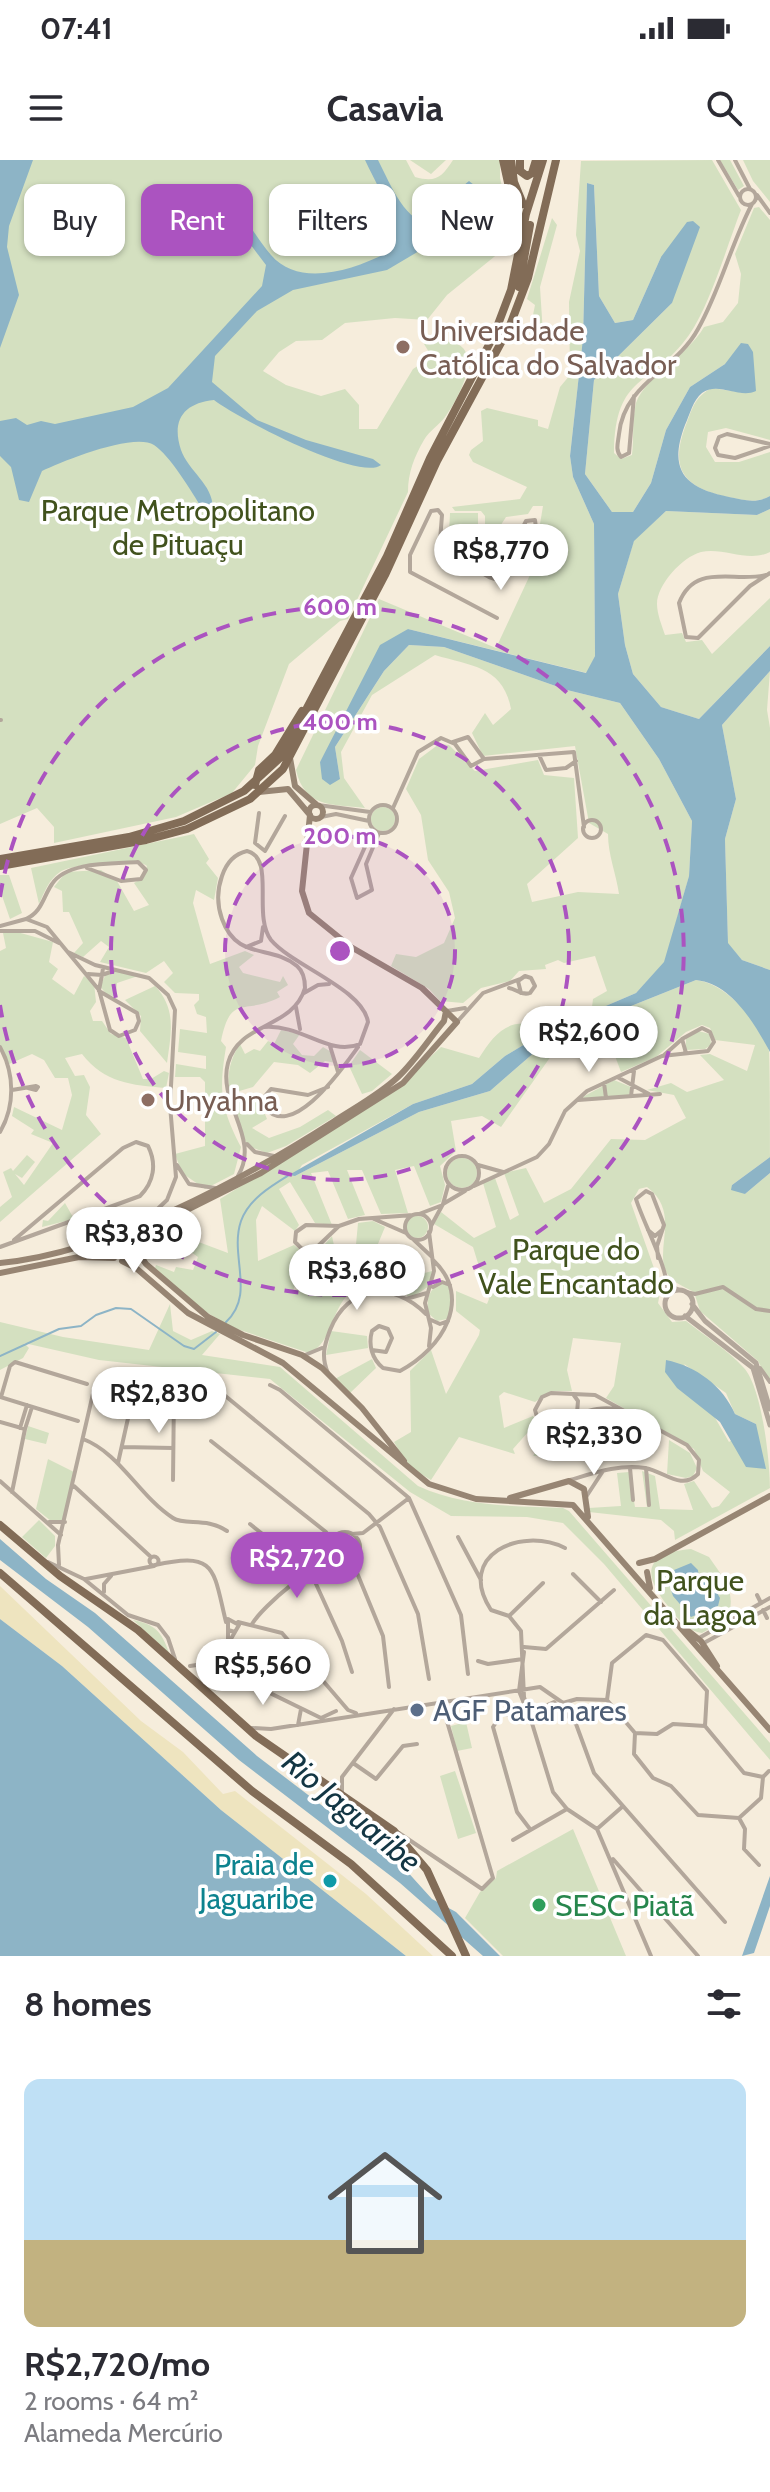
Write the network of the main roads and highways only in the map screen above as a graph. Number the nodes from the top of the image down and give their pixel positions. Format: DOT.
graph roads {
  1 [pos="503,160"];
  2 [pos="511,160"];
  3 [pos="520,160"];
  4 [pos="536,160"];
  5 [pos="543,160"];
  6 [pos="556,160"];
  7 [pos="507,184"];
  8 [pos="534,190"];
  9 [pos="547,196"];
  10 [pos="540,203"];
  11 [pos="522,206"];
  12 [pos="525,207"];
  13 [pos="526,226"];
  14 [pos="522,233"];
  15 [pos="536,242"];
  16 [pos="517,256"];
  17 [pos="498,349"];
  18 [pos="407,542"];
  19 [pos="311,702"];
  20 [pos="290,758"];
  21 [pos="259,770"];
  22 [pos="292,780"];
  23 [pos="257,788"];
  24 [pos="284,788"];
  25 [pos="234,797"];
  26 [pos="317,805"];
  27 [pos="310,815"];
  28 [pos="321,818"];
  29 [pos="311,832"];
  30 [pos="0,859"];
  31 [pos="0,866"];
  32 [pos="446,1011"];
  33 [pos="435,1033"];
  34 [pos="443,1039"];
  35 [pos="428,1040"];
  36 [pos="436,1047"];
  37 [pos="280,1159"];
  38 [pos="113,1233"];
  39 [pos="137,1249"];
  40 [pos="114,1258"];
  41 [pos="122,1261"];
  42 [pos="0,1263"];
  43 [pos="0,1273"];
  44 [pos="215,1325"];
  45 [pos="231,1332"];
  46 [pos="290,1351"];
  47 [pos="283,1363"];
  48 [pos="368,1415"];
  49 [pos="360,1426"];
  50 [pos="416,1474"];
  51 [pos="560,1484"];
  52 [pos="770,1496"];
  53 [pos="586,1497"];
  54 [pos="499,1500"];
  55 [pos="564,1503"];
  56 [pos="0,1525"];
  57 [pos="594,1526"];
  58 [pos="615,1551"];
  59 [pos="655,1559"];
  60 [pos="639,1563"];
  61 [pos="647,1572"];
  62 [pos="0,1573"];
  63 [pos="636,1574"];
  64 [pos="655,1597"];
  65 [pos="770,1730"];
  66 [pos="452,1932"];
  67 [pos="436,1940"];
  68 [pos="452,1956"];
  69 [pos="466,1956"];
  1 -- 7 [label="main road"];
  2 -- 12 [label="main road"];
  3 -- 4 [label="main road"];
  5 -- 8 [label="main road"];
  6 -- 9 [label="main road"];
  8 -- 10 [label="main road"];
  8 -- 12 [label="main road"];
  9 -- 10 [label="main road"];
  9 -- 15 [label="main road"];
  10 -- 12 [label="main road"];
  11 -- 12 [label="main road"];
  12 -- 13 [label="main road"];
  13 -- 14 [label="main road"];
  13 -- 15 [label="main road"];
  13 -- 17 [label="main road"];
  15 -- 17 [label="main road"];
  16 -- 18 [label="main road"];
  17 -- 18 [label="main road"];
  18 -- 19 [label="main road"];
  18 -- 20 [label="main road"];
  19 -- 21 [label="main road"];
  19 -- 23 [label="main road"];
  20 -- 22 [label="main road"];
  20 -- 23 [label="main road"];
  21 -- 23 [label="main road"];
  21 -- 25 [label="main road"];
  22 -- 24 [label="main road"];
  22 -- 26 [label="main road"];
  23 -- 24 [label="main road"];
  23 -- 25 [label="main road"];
  23 -- 31 [label="main road"];
  24 -- 27 [label="main road"];
  25 -- 30 [label="main road"];
  26 -- 27 [label="main road"];
  26 -- 28 [label="main road"];
  27 -- 28 [label="main road"];
  27 -- 29 [label="main road"];
  28 -- 29 [label="main road"];
  29 -- 32 [label="main road"];
  32 -- 33 [label="main road"];
  32 -- 34 [label="main road"];
  33 -- 34 [label="main road"];
  33 -- 35 [label="main road"];
  34 -- 36 [label="main road"];
  35 -- 36 [label="main road"];
  35 -- 37 [label="main road"];
  36 -- 37 [label="main road"];
  37 -- 38 [label="main road"];
  37 -- 39 [label="main road"];
  38 -- 39 [label="main road"];
  38 -- 40 [label="main road"];
  38 -- 42 [label="main road"];
  39 -- 41 [label="main road"];
  39 -- 44 [label="main road"];
  40 -- 41 [label="main road"];
  40 -- 43 [label="main road"];
  41 -- 44 [label="main road"];
  44 -- 45 [label="main road"];
  45 -- 46 [label="main road"];
  45 -- 47 [label="main road"];
  46 -- 47 [label="main road"];
  46 -- 48 [label="main road"];
  47 -- 49 [label="main road"];
  48 -- 49 [label="main road"];
  48 -- 50 [label="main road"];
  49 -- 50 [label="main road"];
  50 -- 54 [label="main road"];
  51 -- 53 [label="main road"];
  51 -- 54 [label="main road"];
  51 -- 55 [label="main road"];
  52 -- 59 [label="main road"];
  53 -- 55 [label="main road"];
  53 -- 57 [label="main road"];
  54 -- 55 [label="main road"];
  55 -- 57 [label="main road"];
  56 -- 66 [label="main road"];
  57 -- 58 [label="main road"];
  58 -- 60 [label="main road"];
  58 -- 63 [label="main road"];
  59 -- 60 [label="main road"];
  59 -- 61 [label="main road"];
  60 -- 63 [label="main road"];
  61 -- 63 [label="main road"];
  61 -- 64 [label="main road"];
  62 -- 67 [label="main road"];
  63 -- 64 [label="main road"];
  64 -- 65 [label="main road"];
  66 -- 67 [label="main road"];
  66 -- 69 [label="main road"];
  67 -- 68 [label="main road"];
}
